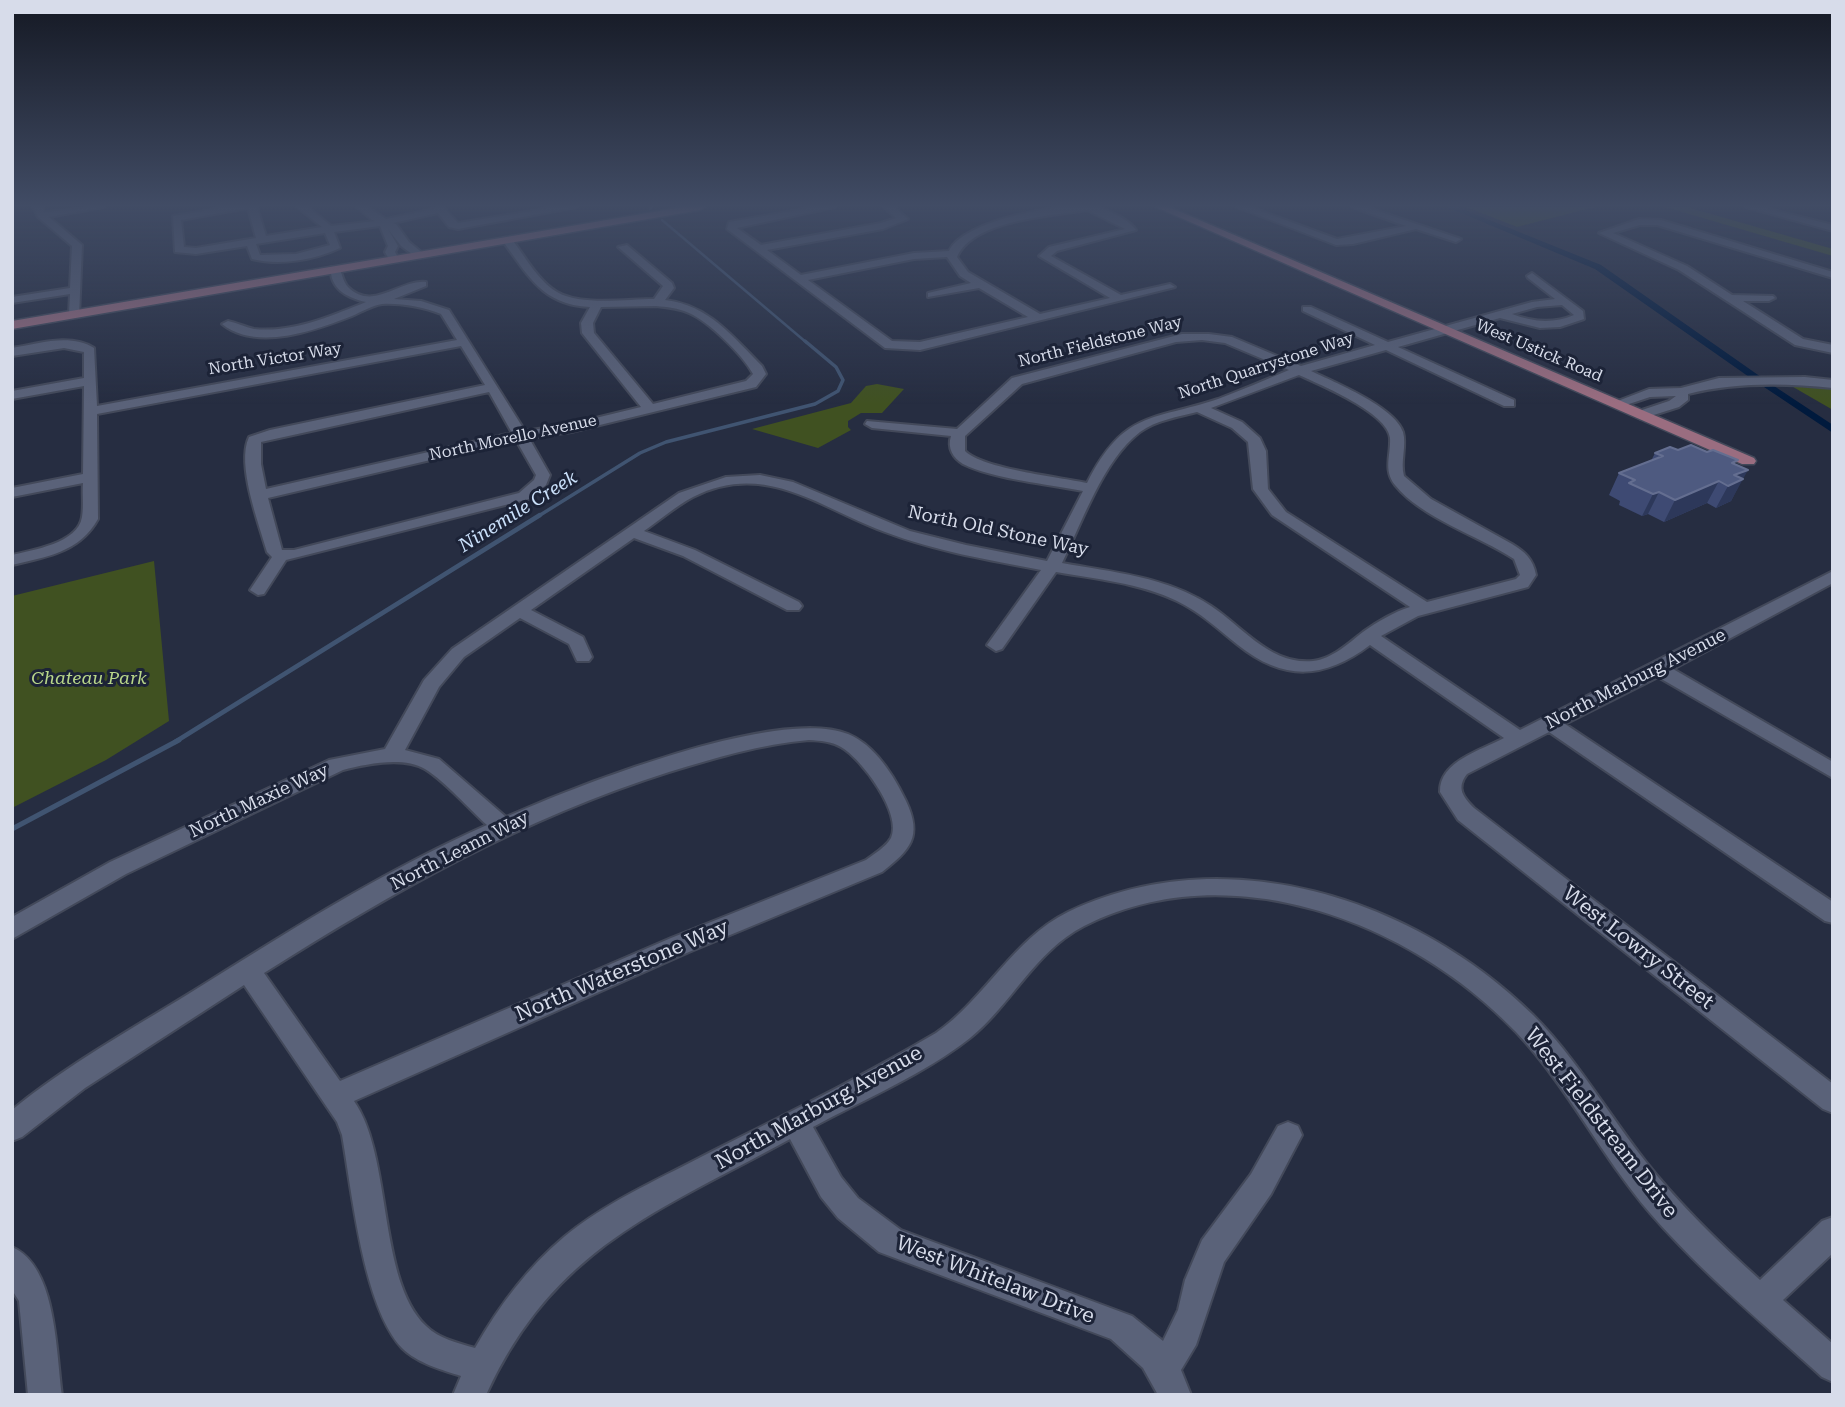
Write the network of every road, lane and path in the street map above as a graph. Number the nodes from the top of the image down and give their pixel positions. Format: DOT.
graph roads {
  1 [pos="77,273"];
  2 [pos="314,273"];
  3 [pos="337,273"];
  4 [pos="533,273"];
  5 [pos="653,273"];
  6 [pos="790,273"];
  7 [pos="830,273"];
  8 [pos="963,273"];
  9 [pos="1072,273"];
  10 [pos="1313,273"];
  11 [pos="1688,273"];
  12 [pos="1532,276"];
  13 [pos="798,279"];
  14 [pos="981,284"];
  15 [pos="422,285"];
  16 [pos="1170,287"];
  17 [pos="76,290"];
  18 [pos="932,295"];
  19 [pos="1729,298"];
  20 [pos="1769,298"];
  21 [pos="1120,299"];
  22 [pos="12,300"];
  23 [pos="381,300"];
  24 [pos="598,302"];
  25 [pos="659,302"];
  26 [pos="1564,302"];
  27 [pos="1307,309"];
  28 [pos="75,314"];
  29 [pos="1501,314"];
  30 [pos="1038,318"];
  31 [pos="228,324"];
  32 [pos="12,325"];
  33 [pos="1445,330"];
  34 [pos="465,342"];
  35 [pos="1387,347"];
  36 [pos="1833,349"];
  37 [pos="12,352"];
  38 [pos="1298,371"];
  39 [pos="90,381"];
  40 [pos="1833,384"];
  41 [pos="493,387"];
  42 [pos="1681,392"];
  43 [pos="12,395"];
  44 [pos="1509,404"];
  45 [pos="1617,404"];
  46 [pos="649,408"];
  47 [pos="1199,408"];
  48 [pos="90,411"];
  49 [pos="1641,415"];
  50 [pos="872,424"];
  51 [pos="959,433"];
  52 [pos="520,434"];
  53 [pos="1748,461"];
  54 [pos="90,477"];
  55 [pos="1092,488"];
  56 [pos="12,493"];
  57 [pos="261,495"];
  58 [pos="630,531"];
  59 [pos="281,556"];
  60 [pos="12,560"];
  61 [pos="1053,565"];
  62 [pos="1526,565"];
  63 [pos="1833,576"];
  64 [pos="258,590"];
  65 [pos="793,606"];
  66 [pos="1424,608"];
  67 [pos="517,610"];
  68 [pos="1370,636"];
  69 [pos="996,645"];
  70 [pos="583,657"];
  71 [pos="1658,668"];
  72 [pos="1551,724"];
  73 [pos="1520,739"];
  74 [pos="392,755"];
  75 [pos="1832,770"];
  76 [pos="1450,790"];
  77 [pos="502,827"];
  78 [pos="903,838"];
  79 [pos="1183,888"];
  80 [pos="1833,914"];
  81 [pos="12,929"];
  82 [pos="248,970"];
  83 [pos="335,1096"];
  84 [pos="1833,1100"];
  85 [pos="796,1123"];
  86 [pos="12,1128"];
  87 [pos="1288,1135"];
  88 [pos="1833,1233"];
  89 [pos="12,1262"];
  90 [pos="1761,1300"];
  91 [pos="1833,1366"];
  92 [pos="1164,1367"];
  93 [pos="475,1381"];
  94 [pos="45,1395"];
  95 [pos="1175,1395"];
  1 -- 17 [label="street"];
  2 -- 28 [label="main road"];
  3 -- 23 [label="street"];
  4 -- 24 [label="street"];
  5 -- 25 [label="street"];
  6 -- 13 [label="street"];
  7 -- 13 [label="street"];
  8 -- 14 [label="street"];
  9 -- 21 [label="street"];
  10 -- 33 [label="main road, West Ustick Road"];
  11 -- 19 [label="street"];
  12 -- 26 [label="street"];
  13 -- 30 [label="street"];
  14 -- 18 [label="street"];
  14 -- 30 [label="street"];
  15 -- 23 [label="street"];
  16 -- 21 [label="street"];
  17 -- 22 [label="street"];
  17 -- 28 [label="street"];
  19 -- 20 [label="street"];
  19 -- 36 [label="street"];
  21 -- 30 [label="street"];
  23 -- 31 [label="street"];
  23 -- 34 [label="street"];
  24 -- 25 [label="street"];
  24 -- 46 [label="street"];
  25 -- 46 [label="street, North Morello Avenue"];
  26 -- 29 [label="street, North Quarrystone Way"];
  26 -- 29 [label="street"];
  27 -- 35 [label="street"];
  28 -- 32 [label="main road"];
  29 -- 33 [label="street, North Quarrystone Way"];
  33 -- 35 [label="street, North Quarrystone Way"];
  33 -- 45 [label="main road, West Ustick Road"];
  34 -- 41 [label="street"];
  34 -- 48 [label="street, North Victor Way"];
  35 -- 38 [label="street, North Quarrystone Way"];
  35 -- 44 [label="street"];
  37 -- 39 [label="street"];
  38 -- 47 [label="street, North Quarrystone Way"];
  38 -- 51 [label="street, North Fieldstone Way"];
  38 -- 62 [label="street, North Fieldstone Way"];
  39 -- 43 [label="street"];
  39 -- 48 [label="street"];
  40 -- 42 [label="street"];
  41 -- 52 [label="street"];
  41 -- 57 [label="street"];
  42 -- 45 [label="street"];
  42 -- 49 [label="street"];
  45 -- 49 [label="main road, West Ustick Road"];
  46 -- 52 [label="street, North Morello Avenue"];
  47 -- 55 [label="street, North Quarrystone Way"];
  47 -- 66 [label="street"];
  48 -- 54 [label="street"];
  49 -- 53 [label="main road, West Ustick Road"];
  50 -- 51 [label="street"];
  51 -- 55 [label="street"];
  52 -- 57 [label="street, North Morello Avenue"];
  52 -- 59 [label="street"];
  54 -- 56 [label="street"];
  54 -- 60 [label="street"];
  55 -- 61 [label="street, North Quarrystone Way"];
  57 -- 59 [label="street"];
  58 -- 61 [label="street, North Old Stone Way"];
  58 -- 65 [label="street"];
  58 -- 67 [label="street, North Old Stone Way"];
  59 -- 64 [label="street"];
  61 -- 68 [label="street, North Old Stone Way"];
  61 -- 69 [label="street, North Quarrystone Way"];
  62 -- 66 [label="street, North Old Stone Way"];
  63 -- 71 [label="street, North Marburg Avenue"];
  66 -- 68 [label="street, North Old Stone Way"];
  67 -- 70 [label="street"];
  67 -- 74 [label="street, North Old Stone Way"];
  68 -- 73 [label="street"];
  71 -- 72 [label="street, North Marburg Avenue"];
  71 -- 75 [label="street"];
  72 -- 73 [label="street, North Marburg Avenue"];
  72 -- 80 [label="street"];
  73 -- 76 [label="street, North Marburg Avenue"];
  74 -- 77 [label="street, North Maxie Way"];
  74 -- 81 [label="street, North Maxie Way"];
  76 -- 84 [label="street, West Lowry Street"];
  77 -- 78 [label="street, North Leann Way"];
  77 -- 82 [label="street, North Leann Way"];
  78 -- 83 [label="street, North Waterstone Way"];
  79 -- 85 [label="street, North Marburg Avenue"];
  79 -- 90 [label="street, West Fieldstream Drive"];
  82 -- 83 [label="street"];
  82 -- 86 [label="street, North Leann Way"];
  83 -- 93 [label="street"];
  85 -- 92 [label="street, West Whitelaw Drive"];
  85 -- 93 [label="street, North Marburg Avenue"];
  87 -- 92 [label="street"];
  88 -- 90 [label="street"];
  89 -- 94 [label="street"];
  90 -- 91 [label="street, West Fieldstream Drive"];
  92 -- 95 [label="street, West Whitelaw Drive"];
}
